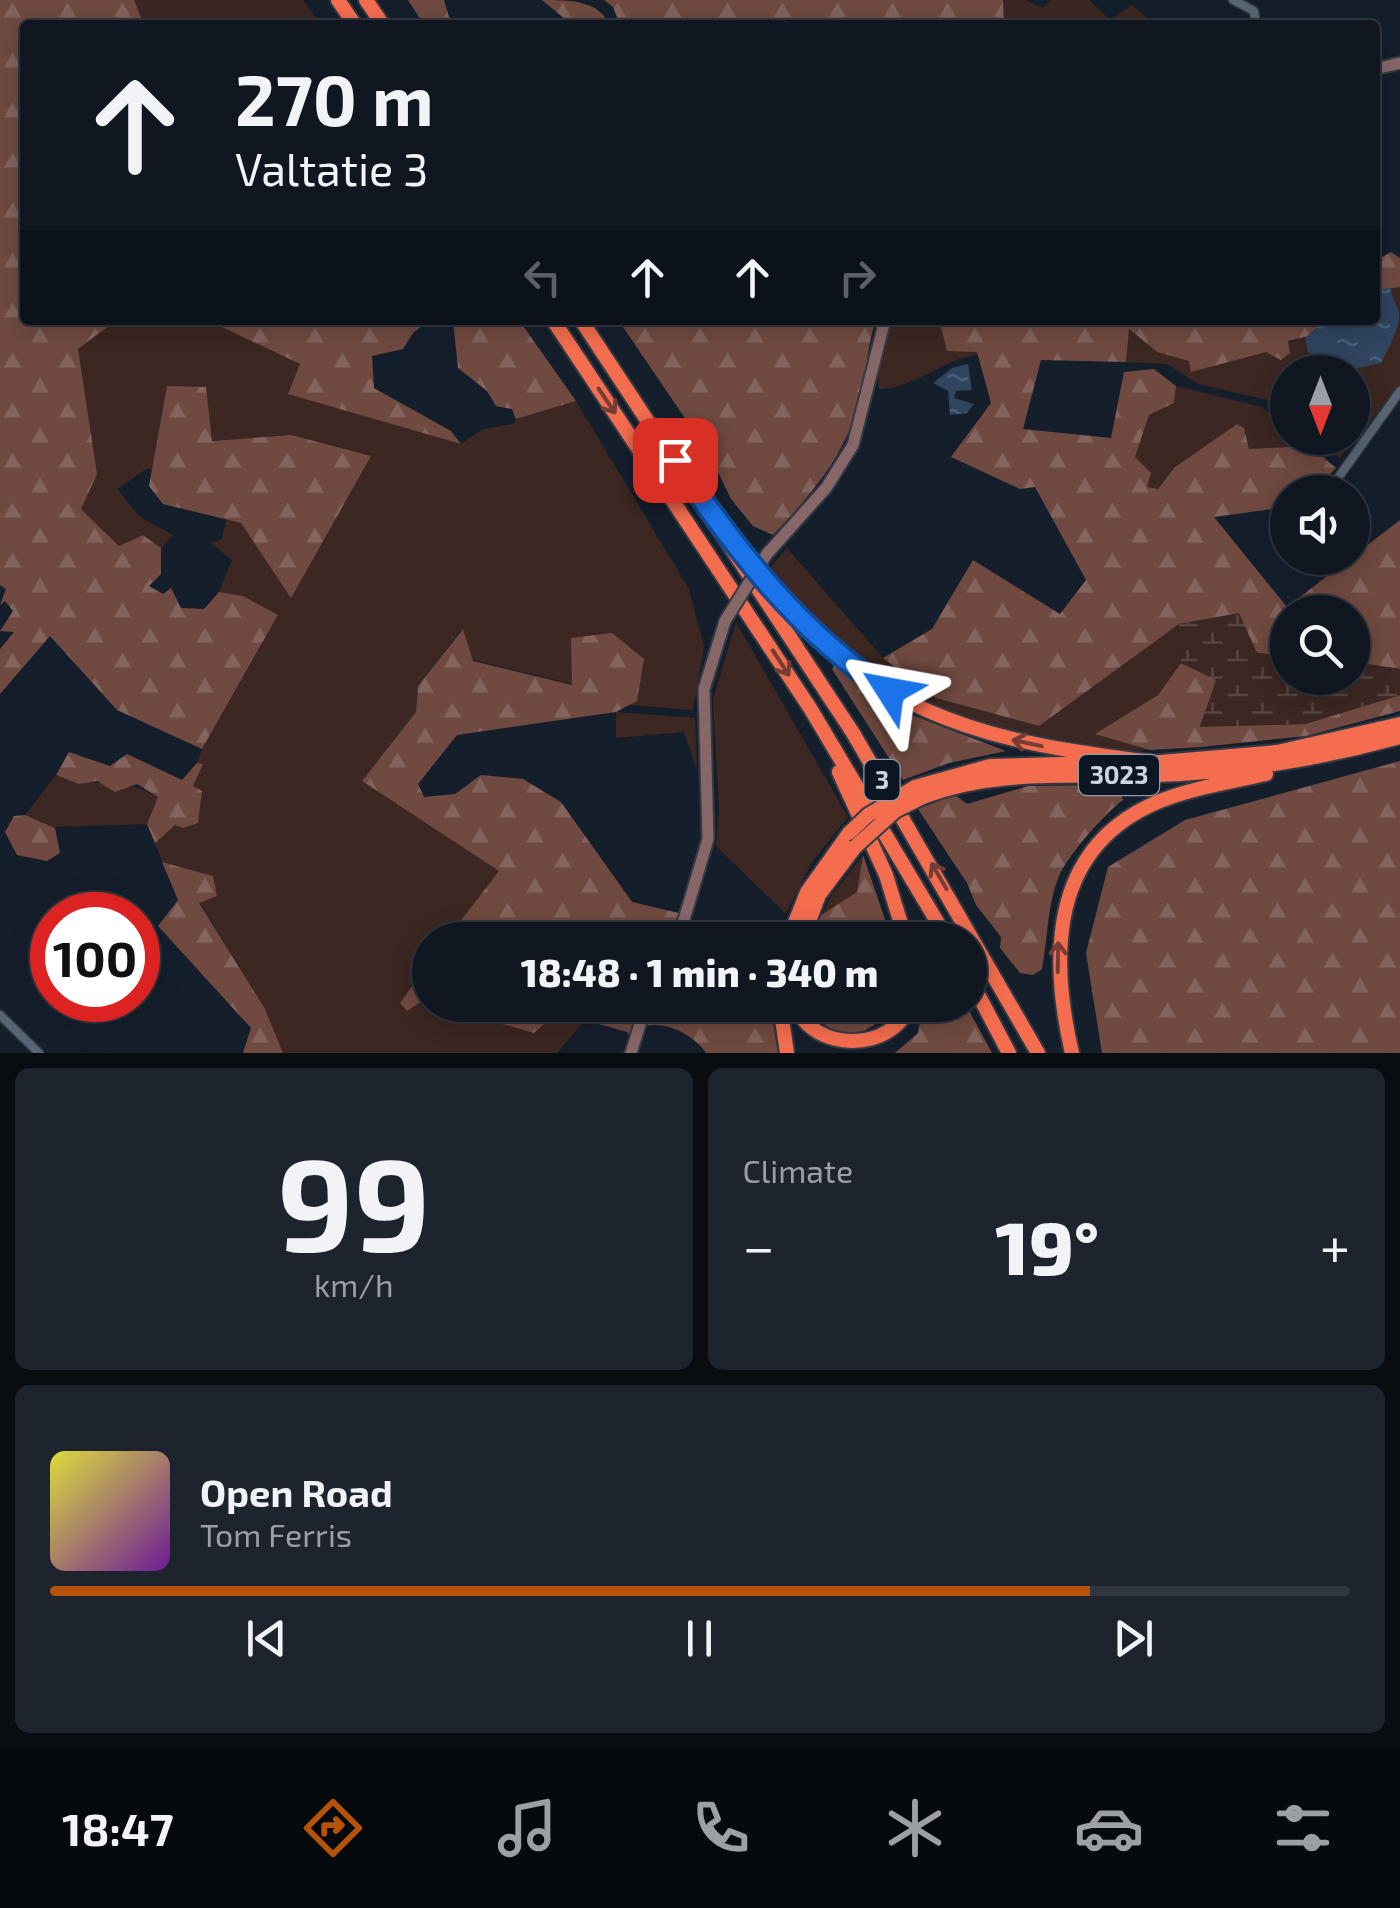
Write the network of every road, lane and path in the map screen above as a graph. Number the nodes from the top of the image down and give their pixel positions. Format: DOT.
graph roads {
  1 [pos="1232,0"];
  2 [pos="1255,20"];
  3 [pos="556,325"];
  4 [pos="584,325"];
  5 [pos="885,325"];
  6 [pos="1400,391"];
  7 [pos="1340,475"];
  8 [pos="712,516"];
  9 [pos="810,708"];
  10 [pos="1400,724"];
  11 [pos="1400,737"];
  12 [pos="1317,758"];
  13 [pos="1158,763"];
  14 [pos="919,792"];
  15 [pos="852,840"];
  16 [pos="683,922"];
  17 [pos="795,922"];
  18 [pos="809,922"];
  19 [pos="900,922"];
  20 [pos="937,922"];
  21 [pos="987,1011"];
  22 [pos="0,1015"];
  23 [pos="641,1022"];
  24 [pos="782,1022"];
  25 [pos="802,1022"];
  26 [pos="901,1022"];
  27 [pos="40,1053"];
  28 [pos="631,1053"];
  29 [pos="787,1053"];
  30 [pos="1009,1053"];
  31 [pos="1038,1053"];
  32 [pos="1072,1053"];
  1 -- 2 [label="street"];
  3 -- 9 [label="highway, 3, one-way"];
  4 -- 8 [label="highway, 3"];
  5 -- 16 [label="street, bridge"];
  6 -- 7 [label="street"];
  13 -- 8 [label="highway, one-way"];
  31 -- 8 [label="highway, 3, one-way"];
  9 -- 19 [label="highway"];
  9 -- 20 [label="highway, 3"];
  10 -- 13 [label="highway, 3023"];
  11 -- 12 [label="highway, 3023"];
  12 -- 14 [label="highway, 3023"];
  32 -- 12 [label="highway, one-way"];
  13 -- 14 [label="highway, 3023"];
  14 -- 15 [label="highway, bridge"];
  15 -- 17 [label="highway"];
  15 -- 18 [label="highway"];
  21 -- 30 [label="highway"];
  22 -- 27 [label="street"];
  23 -- 28 [label="street"];
  24 -- 29 [label="highway"];
  25 -- 26 [label="highway"];
}
